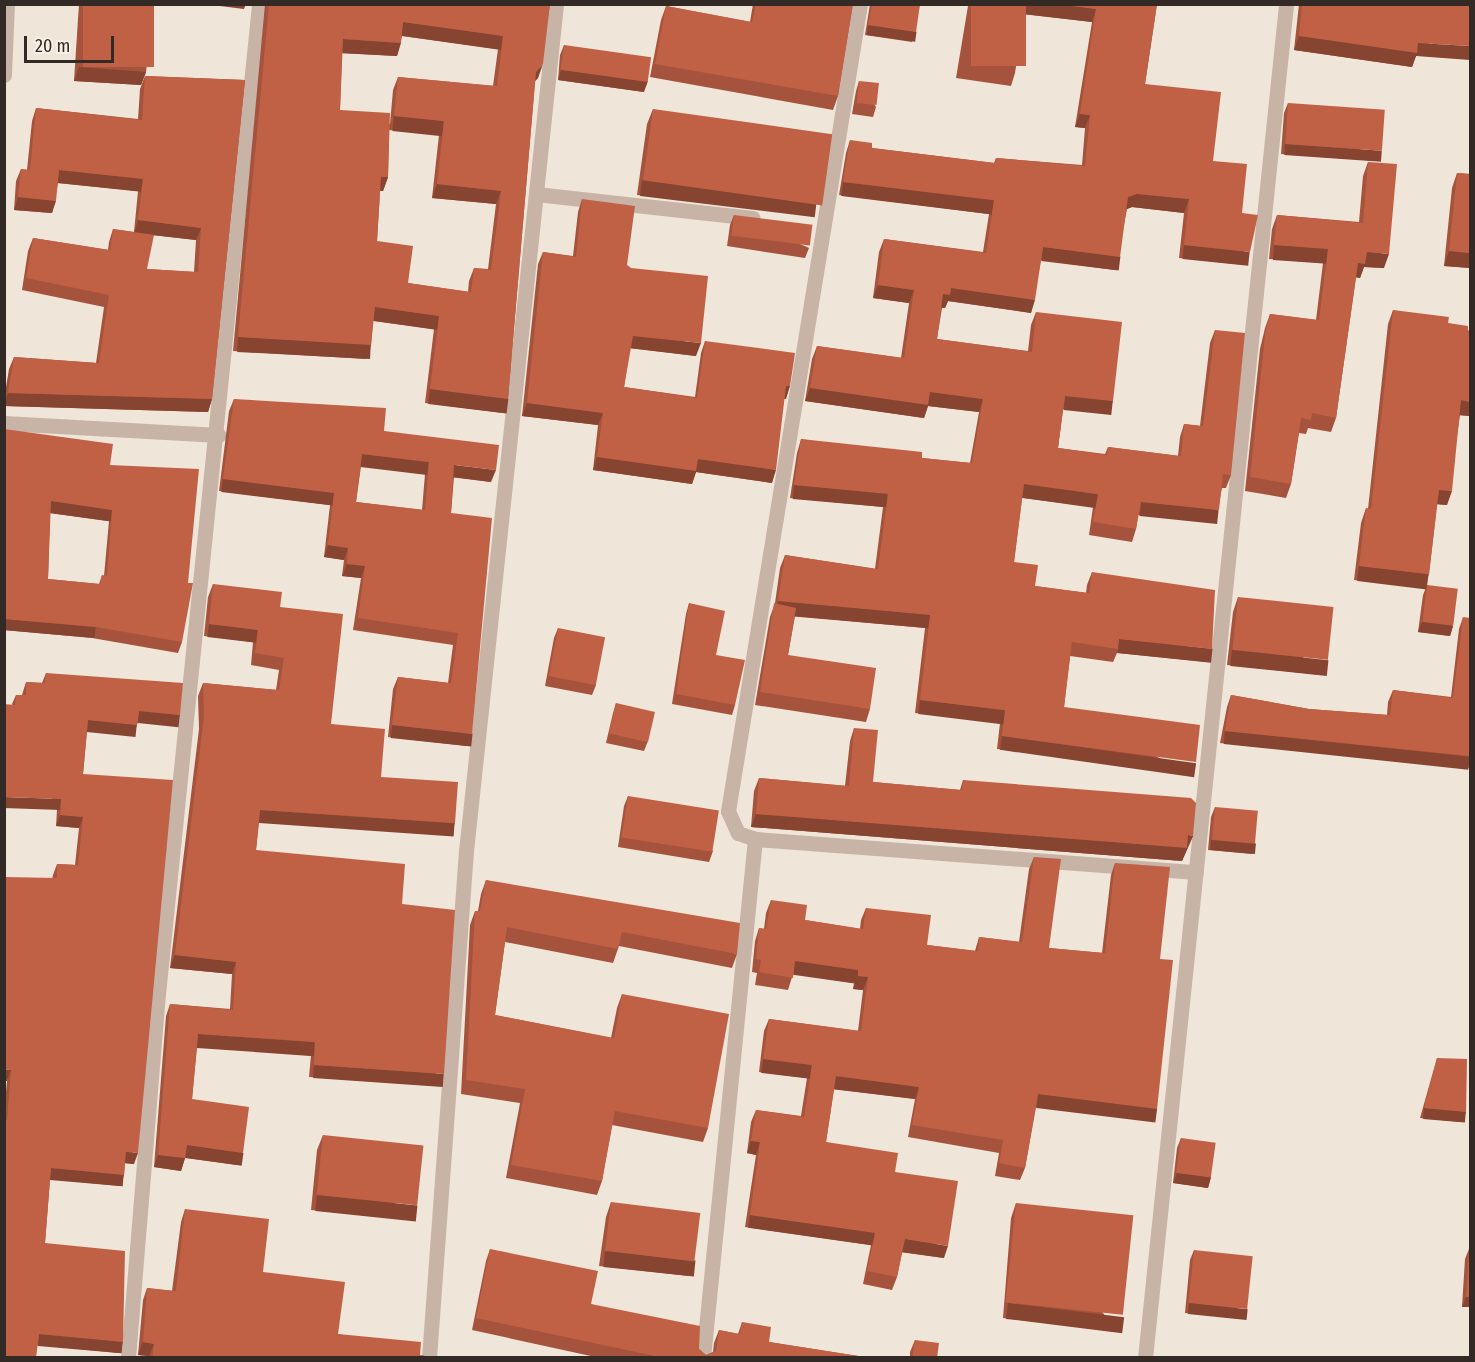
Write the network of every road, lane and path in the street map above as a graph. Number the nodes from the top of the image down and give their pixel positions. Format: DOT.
graph roads {
  1 [pos="7,4"];
  2 [pos="259,4"];
  3 [pos="556,4"];
  4 [pos="860,4"];
  5 [pos="1286,4"];
  6 [pos="4,75"];
  7 [pos="536,194"];
  8 [pos="767,220"];
  9 [pos="802,223"];
  10 [pos="825,226"];
  11 [pos="4,423"];
  12 [pos="219,435"];
  13 [pos="755,839"];
  14 [pos="1196,872"];
  15 [pos="128,1358"];
  16 [pos="429,1358"];
  17 [pos="703,1358"];
  18 [pos="1145,1358"];
  1 -- 6 [label="street"];
  2 -- 12 [label="street"];
  3 -- 7 [label="street"];
  4 -- 10 [label="street"];
  5 -- 14 [label="street"];
  7 -- 8 [label="street"];
  7 -- 16 [label="street"];
  9 -- 10 [label="street"];
  10 -- 13 [label="street"];
  11 -- 12 [label="street"];
  12 -- 15 [label="street"];
  13 -- 14 [label="street"];
  13 -- 17 [label="street"];
  14 -- 18 [label="street"];
}
